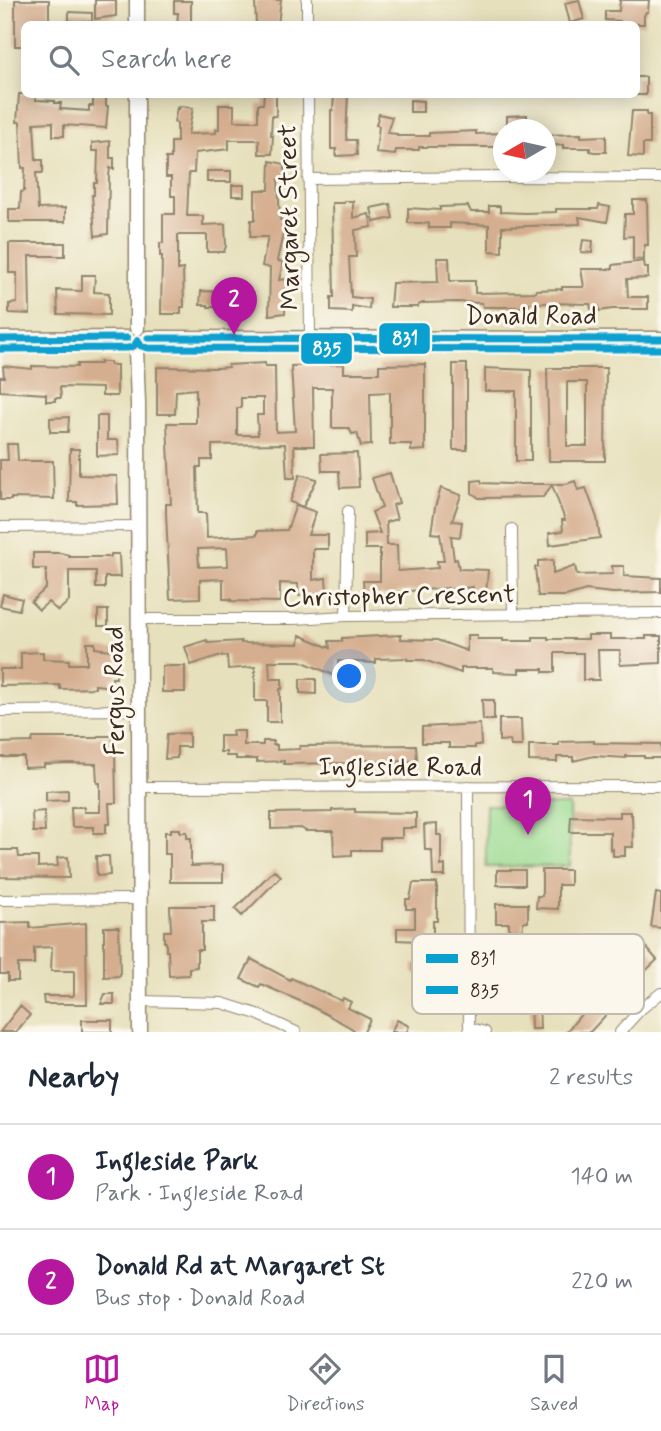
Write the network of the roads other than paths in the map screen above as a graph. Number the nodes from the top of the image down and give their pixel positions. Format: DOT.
graph roads {
  1 [pos="136,0"];
  2 [pos="307,0"];
  3 [pos="137,21"];
  4 [pos="307,21"];
  5 [pos="137,98"];
  6 [pos="308,98"];
  7 [pos="661,178"];
  8 [pos="308,179"];
  9 [pos="137,338"];
  10 [pos="0,339"];
  11 [pos="310,339"];
  12 [pos="661,339"];
  13 [pos="348,511"];
  14 [pos="138,526"];
  15 [pos="0,527"];
  16 [pos="512,529"];
  17 [pos="661,613"];
  18 [pos="513,614"];
  19 [pos="346,616"];
  20 [pos="138,619"];
  21 [pos="138,710"];
  22 [pos="0,711"];
  23 [pos="468,786"];
  24 [pos="661,786"];
  25 [pos="139,787"];
  26 [pos="139,899"];
  27 [pos="0,900"];
  28 [pos="469,934"];
  29 [pos="661,993"];
  30 [pos="140,1001"];
  31 [pos="644,1007"];
  32 [pos="636,1014"];
  33 [pos="470,1030"];
  34 [pos="140,1032"];
  35 [pos="296,1032"];
  36 [pos="485,1032"];
  37 [pos="620,1032"];
  1 -- 3 [label="street"];
  2 -- 4 [label="street"];
  5 -- 9 [label="street, Fergus Road"];
  6 -- 8 [label="street, Margaret Street"];
  7 -- 8 [label="street"];
  8 -- 11 [label="street, Margaret Street"];
  9 -- 10 [label="street, Donald Road"];
  9 -- 11 [label="street, Donald Road"];
  9 -- 14 [label="street, Fergus Road"];
  11 -- 12 [label="street, Donald Road"];
  13 -- 19 [label="street"];
  14 -- 15 [label="street"];
  14 -- 20 [label="street, Fergus Road"];
  16 -- 18 [label="street"];
  17 -- 18 [label="street, Christopher Crescent"];
  18 -- 19 [label="street, Christopher Crescent"];
  19 -- 20 [label="street, Christopher Crescent"];
  20 -- 21 [label="street, Fergus Road"];
  21 -- 22 [label="street"];
  21 -- 25 [label="street, Fergus Road"];
  23 -- 24 [label="street, Ingleside Road"];
  23 -- 25 [label="street, Ingleside Road"];
  23 -- 28 [label="street"];
  25 -- 26 [label="street, Fergus Road"];
  26 -- 27 [label="street"];
  26 -- 30 [label="street, Fergus Road"];
  29 -- 31 [label="street"];
  30 -- 34 [label="street, Fergus Road"];
  30 -- 35 [label="street"];
  32 -- 37 [label="street"];
  33 -- 36 [label="street"];
}
